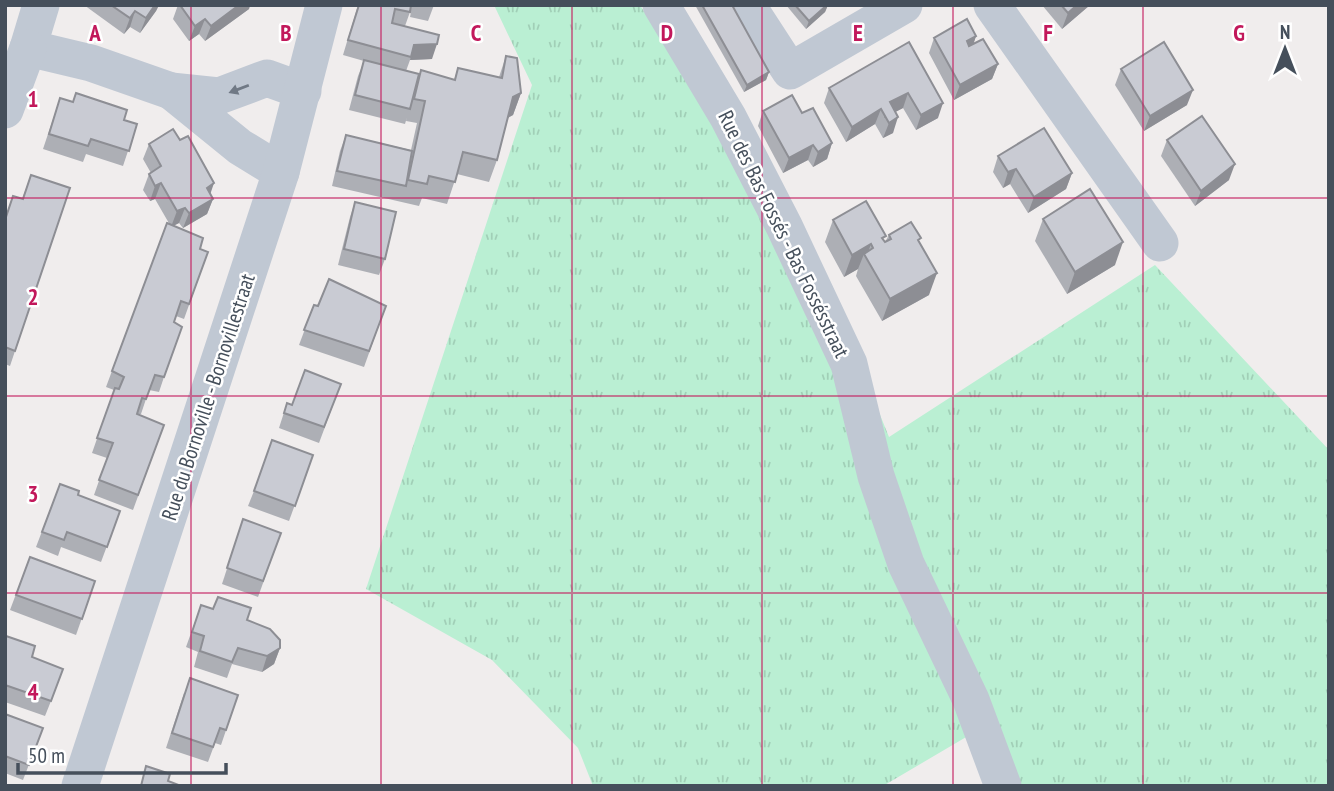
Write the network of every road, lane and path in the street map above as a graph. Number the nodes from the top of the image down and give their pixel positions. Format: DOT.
graph roads {
  1 [pos="41,5"];
  2 [pos="324,5"];
  3 [pos="661,5"];
  4 [pos="747,5"];
  5 [pos="904,5"];
  6 [pos="992,5"];
  7 [pos="29,48"];
  8 [pos="171,90"];
  9 [pos="303,92"];
  10 [pos="5,110"];
  11 [pos="281,172"];
  12 [pos="1160,243"];
  13 [pos="80,786"];
  14 [pos="1003,786"];
  1 -- 7 [label="street"];
  2 -- 9 [label="street, Rue du Bornoville - Bornovillestraat"];
  3 -- 14 [label="street, Rue des Bas Fossés - Bas Fossésstraat"];
  4 -- 5 [label="street"];
  6 -- 12 [label="street"];
  7 -- 8 [label="street"];
  7 -- 10 [label="street"];
  9 -- 8 [label="street, one-way"];
  8 -- 11 [label="street"];
  9 -- 11 [label="street, Rue du Bornoville - Bornovillestraat"];
  11 -- 13 [label="street, Rue du Bornoville - Bornovillestraat"];
}
